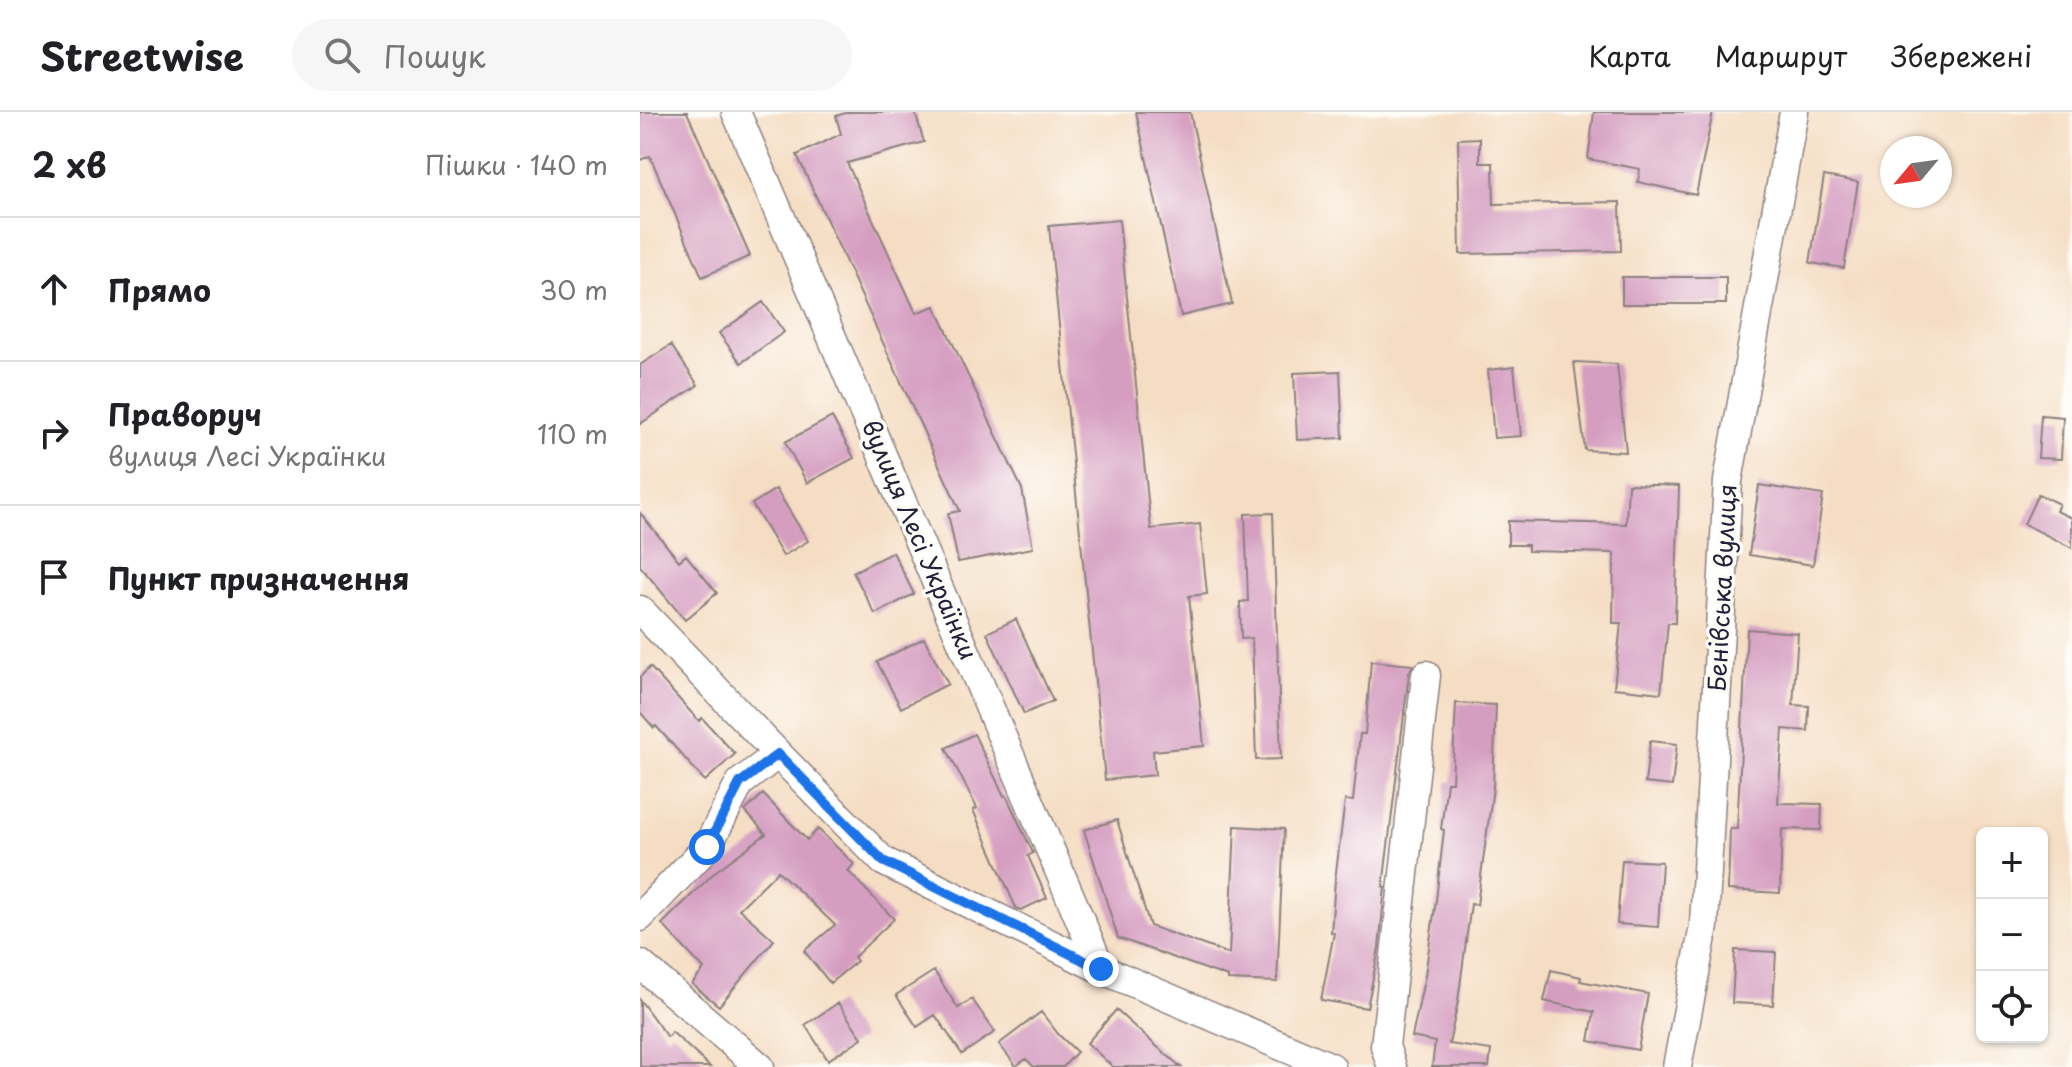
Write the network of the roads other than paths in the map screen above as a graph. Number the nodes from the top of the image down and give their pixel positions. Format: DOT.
graph roads {
  1 [pos="736,112"];
  2 [pos="1794,112"];
  3 [pos="640,610"];
  4 [pos="1426,675"];
  5 [pos="778,754"];
  6 [pos="640,917"];
  7 [pos="640,964"];
  8 [pos="1101,969"];
  9 [pos="760,1067"];
  10 [pos="1331,1067"];
  11 [pos="1392,1067"];
  12 [pos="1677,1067"];
  1 -- 8 [label="street, вулиця Лесі Українки"];
  2 -- 12 [label="street, Бенівська вулиця"];
  3 -- 5 [label="street"];
  4 -- 11 [label="street"];
  5 -- 6 [label="street"];
  5 -- 8 [label="street"];
  7 -- 9 [label="street"];
  8 -- 10 [label="street"];
}
